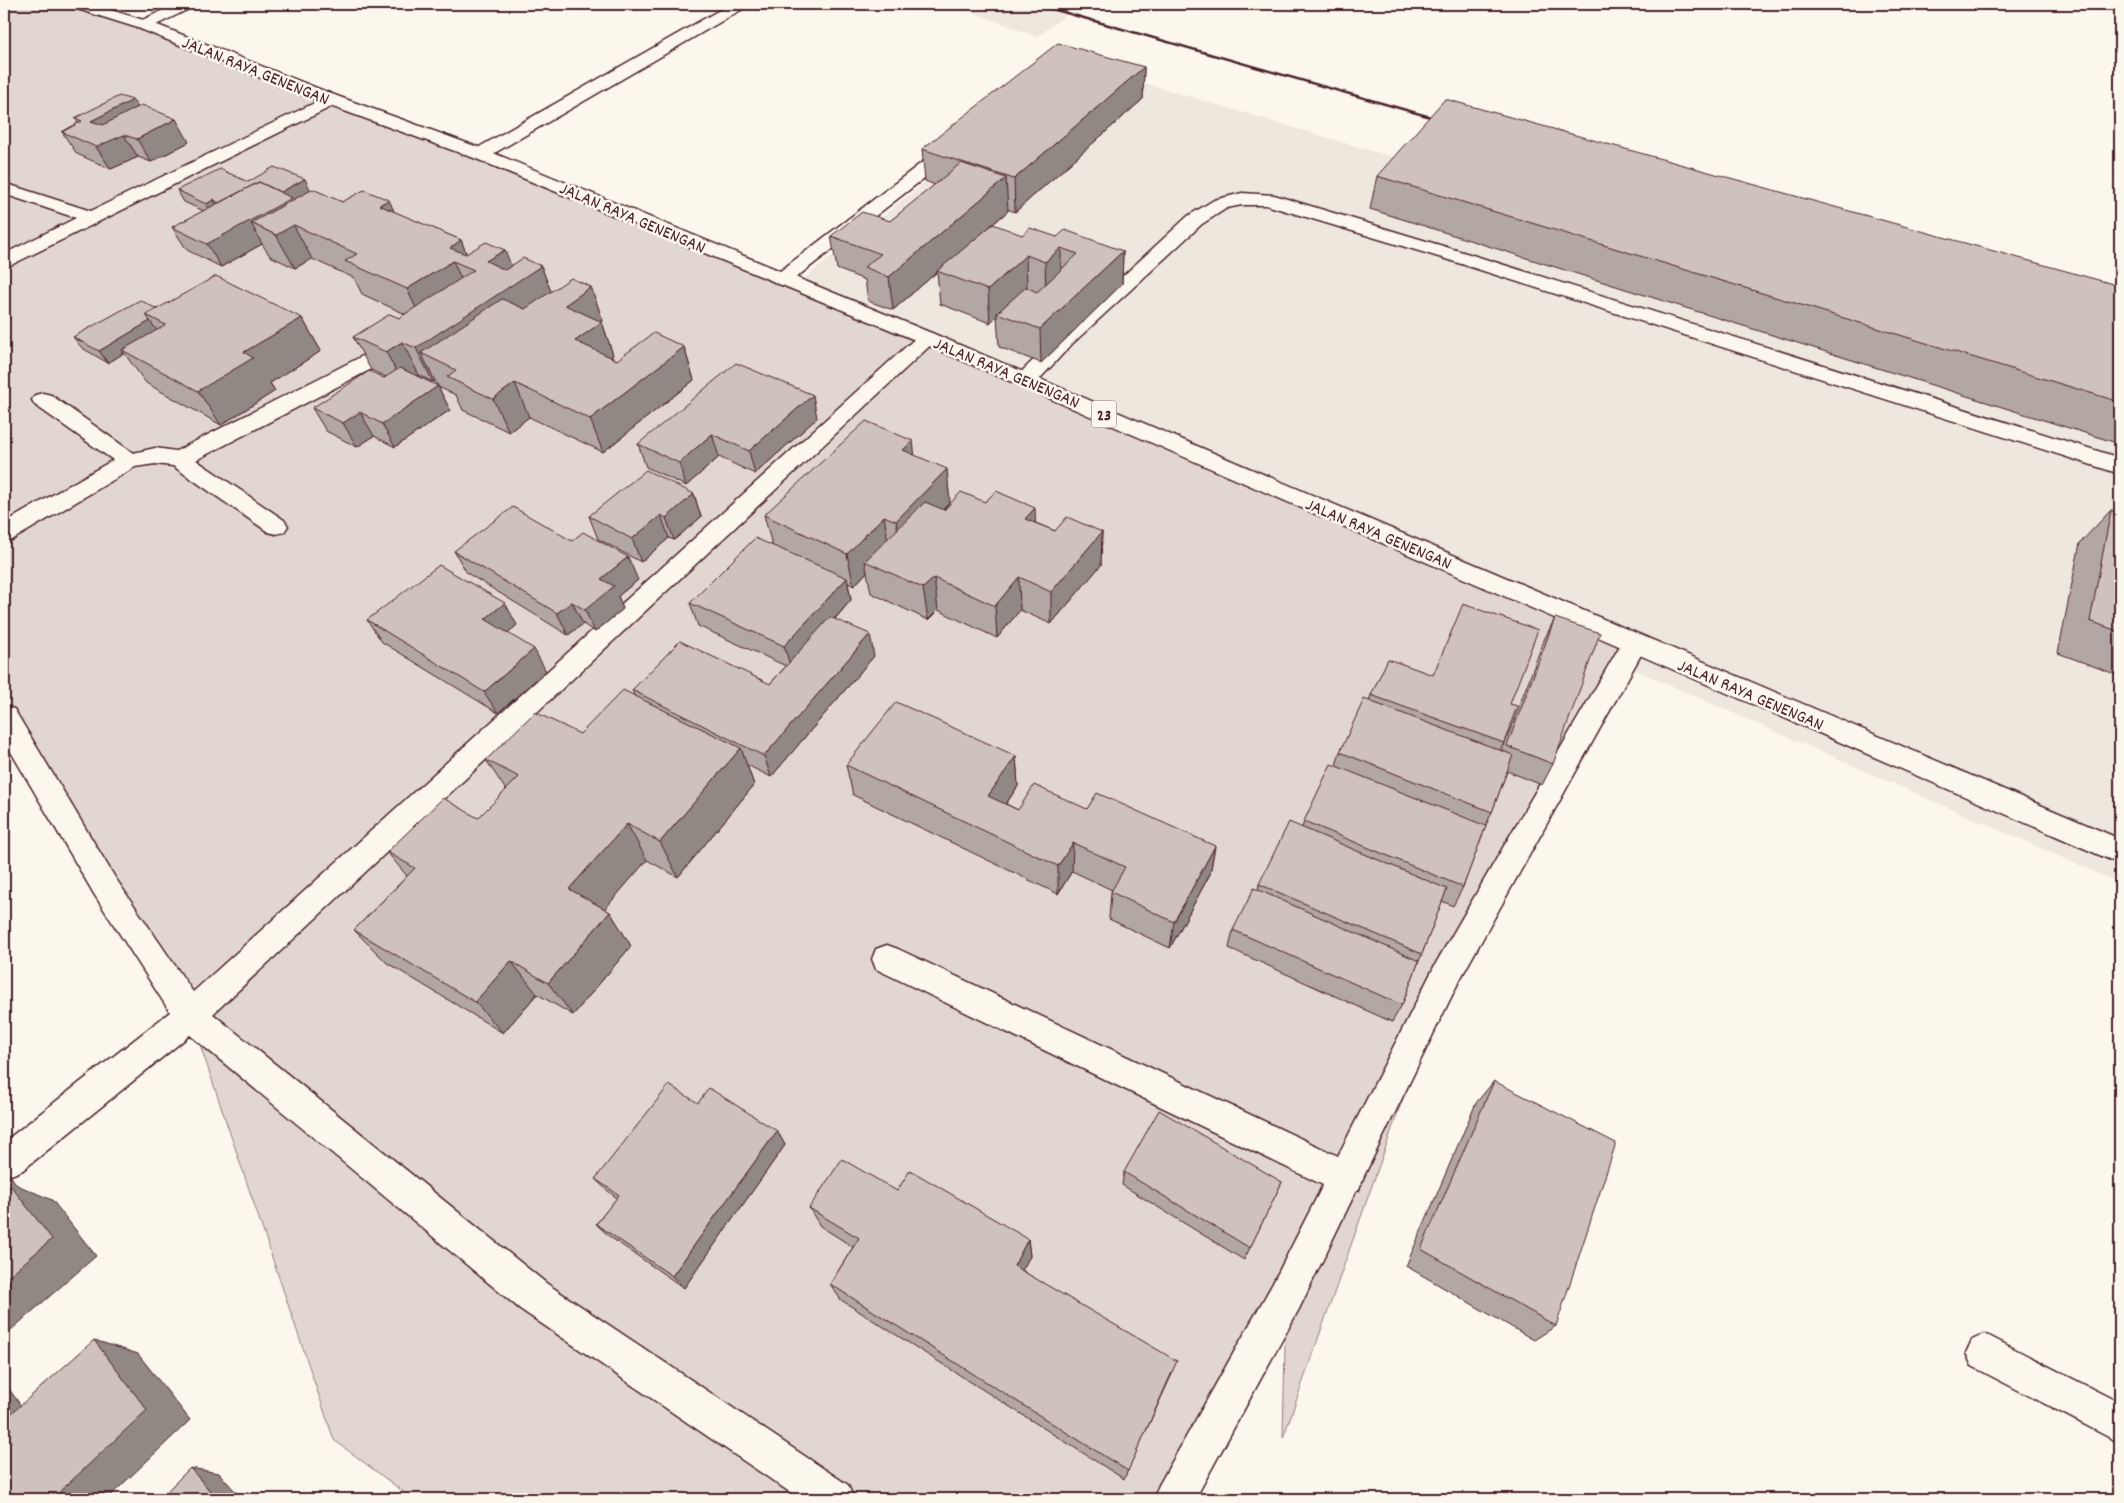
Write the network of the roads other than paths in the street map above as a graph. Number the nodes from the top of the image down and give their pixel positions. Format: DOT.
graph roads {
  1 [pos="76,4"];
  2 [pos="188,4"];
  3 [pos="741,4"];
  4 [pos="144,25"];
  5 [pos="331,100"];
  6 [pos="480,154"];
  7 [pos="939,158"];
  8 [pos="4,188"];
  9 [pos="90,217"];
  10 [pos="4,261"];
  11 [pos="782,279"];
  12 [pos="420,336"];
  13 [pos="927,338"];
  14 [pos="1026,380"];
  15 [pos="43,400"];
  16 [pos="179,459"];
  17 [pos="129,461"];
  18 [pos="2120,466"];
  19 [pos="276,526"];
  20 [pos="4,534"];
  21 [pos="1634,644"];
  22 [pos="4,717"];
  23 [pos="2120,852"];
  24 [pos="886,959"];
  25 [pos="190,1016"];
  26 [pos="10,1158"];
  27 [pos="1347,1178"];
  28 [pos="1985,1353"];
  29 [pos="2120,1424"];
  30 [pos="834,1499"];
  31 [pos="1173,1499"];
  1 -- 4 [label="main road, JALAN RAYA GENENGAN / 23"];
  2 -- 4 [label="main road"];
  3 -- 6 [label="main road"];
  4 -- 5 [label="main road, JALAN RAYA GENENGAN / 23"];
  5 -- 6 [label="main road, JALAN RAYA GENENGAN / 23"];
  5 -- 9 [label="main road"];
  6 -- 11 [label="main road, JALAN RAYA GENENGAN / 23"];
  7 -- 11 [label="main road"];
  8 -- 9 [label="main road"];
  9 -- 10 [label="main road"];
  11 -- 13 [label="main road, JALAN RAYA GENENGAN / 23"];
  12 -- 16 [label="main road"];
  13 -- 14 [label="main road, JALAN RAYA GENENGAN / 23"];
  13 -- 25 [label="main road"];
  14 -- 18 [label="main road"];
  14 -- 21 [label="main road, JALAN RAYA GENENGAN / 23"];
  15 -- 17 [label="main road"];
  16 -- 17 [label="main road"];
  16 -- 19 [label="main road"];
  17 -- 20 [label="main road"];
  21 -- 23 [label="main road, JALAN RAYA GENENGAN / 23"];
  21 -- 27 [label="main road"];
  22 -- 25 [label="main road"];
  24 -- 27 [label="main road"];
  25 -- 26 [label="main road"];
  25 -- 30 [label="main road"];
  27 -- 31 [label="main road"];
  28 -- 29 [label="main road"];
}
